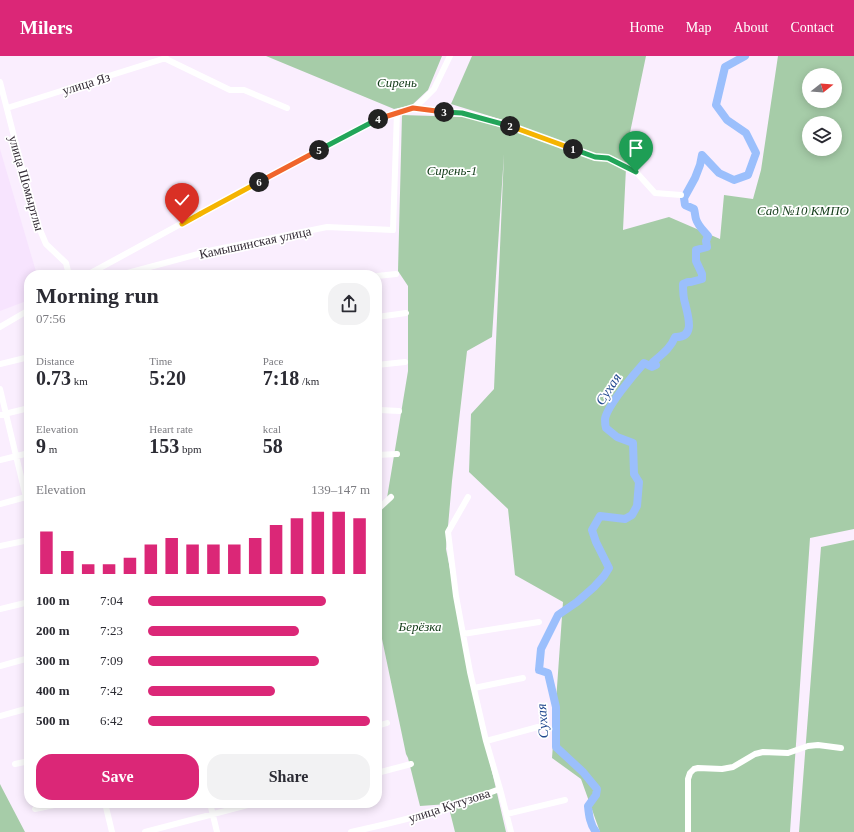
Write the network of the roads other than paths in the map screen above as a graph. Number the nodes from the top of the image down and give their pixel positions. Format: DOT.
graph roads {
  1 [pos="450,56"];
  2 [pos="163,57"];
  3 [pos="0,82"];
  4 [pos="7,108"];
  5 [pos="287,108"];
  6 [pos="413,108"];
  7 [pos="397,112"];
  8 [pos="681,195"];
  9 [pos="68,270"];
  10 [pos="96,270"];
  11 [pos="139,270"];
  12 [pos="396,274"];
  13 [pos="382,275"];
  14 [pos="24,313"];
  15 [pos="406,313"];
  16 [pos="382,316"];
  17 [pos="0,327"];
  18 [pos="24,358"];
  19 [pos="405,362"];
  20 [pos="0,364"];
  21 [pos="382,364"];
  22 [pos="0,389"];
  23 [pos="24,409"];
  24 [pos="382,410"];
  25 [pos="400,412"];
  26 [pos="3,414"];
  27 [pos="24,454"];
  28 [pos="397,454"];
  29 [pos="382,455"];
  30 [pos="16,456"];
  31 [pos="0,460"];
  32 [pos="24,489"];
  33 [pos="391,497"];
  34 [pos="468,497"];
  35 [pos="24,498"];
  36 [pos="0,504"];
  37 [pos="382,505"];
  38 [pos="24,541"];
  39 [pos="0,546"];
  40 [pos="24,603"];
  41 [pos="0,609"];
  42 [pos="539,622"];
  43 [pos="464,634"];
  44 [pos="24,659"];
  45 [pos="0,666"];
  46 [pos="523,678"];
  47 [pos="474,688"];
  48 [pos="24,709"];
  49 [pos="0,716"];
  50 [pos="387,723"];
  51 [pos="382,724"];
  52 [pos="538,727"];
  53 [pos="486,741"];
  54 [pos="841,748"];
  55 [pos="24,762"];
  56 [pos="15,764"];
  57 [pos="410,764"];
  58 [pos="382,772"];
  59 [pos="500,789"];
  60 [pos="565,800"];
  61 [pos="40,808"];
  62 [pos="106,808"];
  63 [pos="211,808"];
  64 [pos="236,808"];
  65 [pos="35,809"];
  66 [pos="212,814"];
  67 [pos="507,814"];
  68 [pos="112,832"];
  69 [pos="145,832"];
  70 [pos="217,832"];
  71 [pos="351,832"];
  72 [pos="511,832"];
  73 [pos="688,832"];
  1 -- 6 [label="street"];
  2 -- 4 [label="street, улица Яз"];
  2 -- 5 [label="street"];
  3 -- 4 [label="street, улица Шомыртлы"];
  4 -- 9 [label="street, улица Шомыртлы"];
  6 -- 7 [label="street"];
  6 -- 8 [label="street"];
  7 -- 10 [label="street"];
  7 -- 11 [label="street, Камышинская улица"];
  12 -- 13 [label="street"];
  14 -- 17 [label="street"];
  15 -- 16 [label="street"];
  18 -- 20 [label="street"];
  19 -- 21 [label="street"];
  22 -- 26 [label="street"];
  23 -- 26 [label="street"];
  24 -- 25 [label="street"];
  26 -- 30 [label="street"];
  27 -- 30 [label="street"];
  28 -- 29 [label="street"];
  30 -- 31 [label="street"];
  30 -- 32 [label="street"];
  33 -- 37 [label="street"];
  34 -- 43 [label="street"];
  35 -- 36 [label="street"];
  38 -- 39 [label="street"];
  40 -- 41 [label="street"];
  42 -- 43 [label="street"];
  43 -- 47 [label="street"];
  44 -- 45 [label="street"];
  46 -- 47 [label="street"];
  47 -- 53 [label="street"];
  48 -- 49 [label="street"];
  50 -- 51 [label="street"];
  52 -- 53 [label="street"];
  53 -- 59 [label="street"];
  54 -- 73 [label="street"];
  55 -- 56 [label="street"];
  57 -- 58 [label="street"];
  59 -- 67 [label="street"];
  59 -- 71 [label="street, улица Кутузова"];
  60 -- 67 [label="street"];
  61 -- 65 [label="street"];
  62 -- 68 [label="street"];
  63 -- 66 [label="street"];
  64 -- 66 [label="street"];
  66 -- 69 [label="street"];
  66 -- 70 [label="street"];
  67 -- 72 [label="street"];
}
